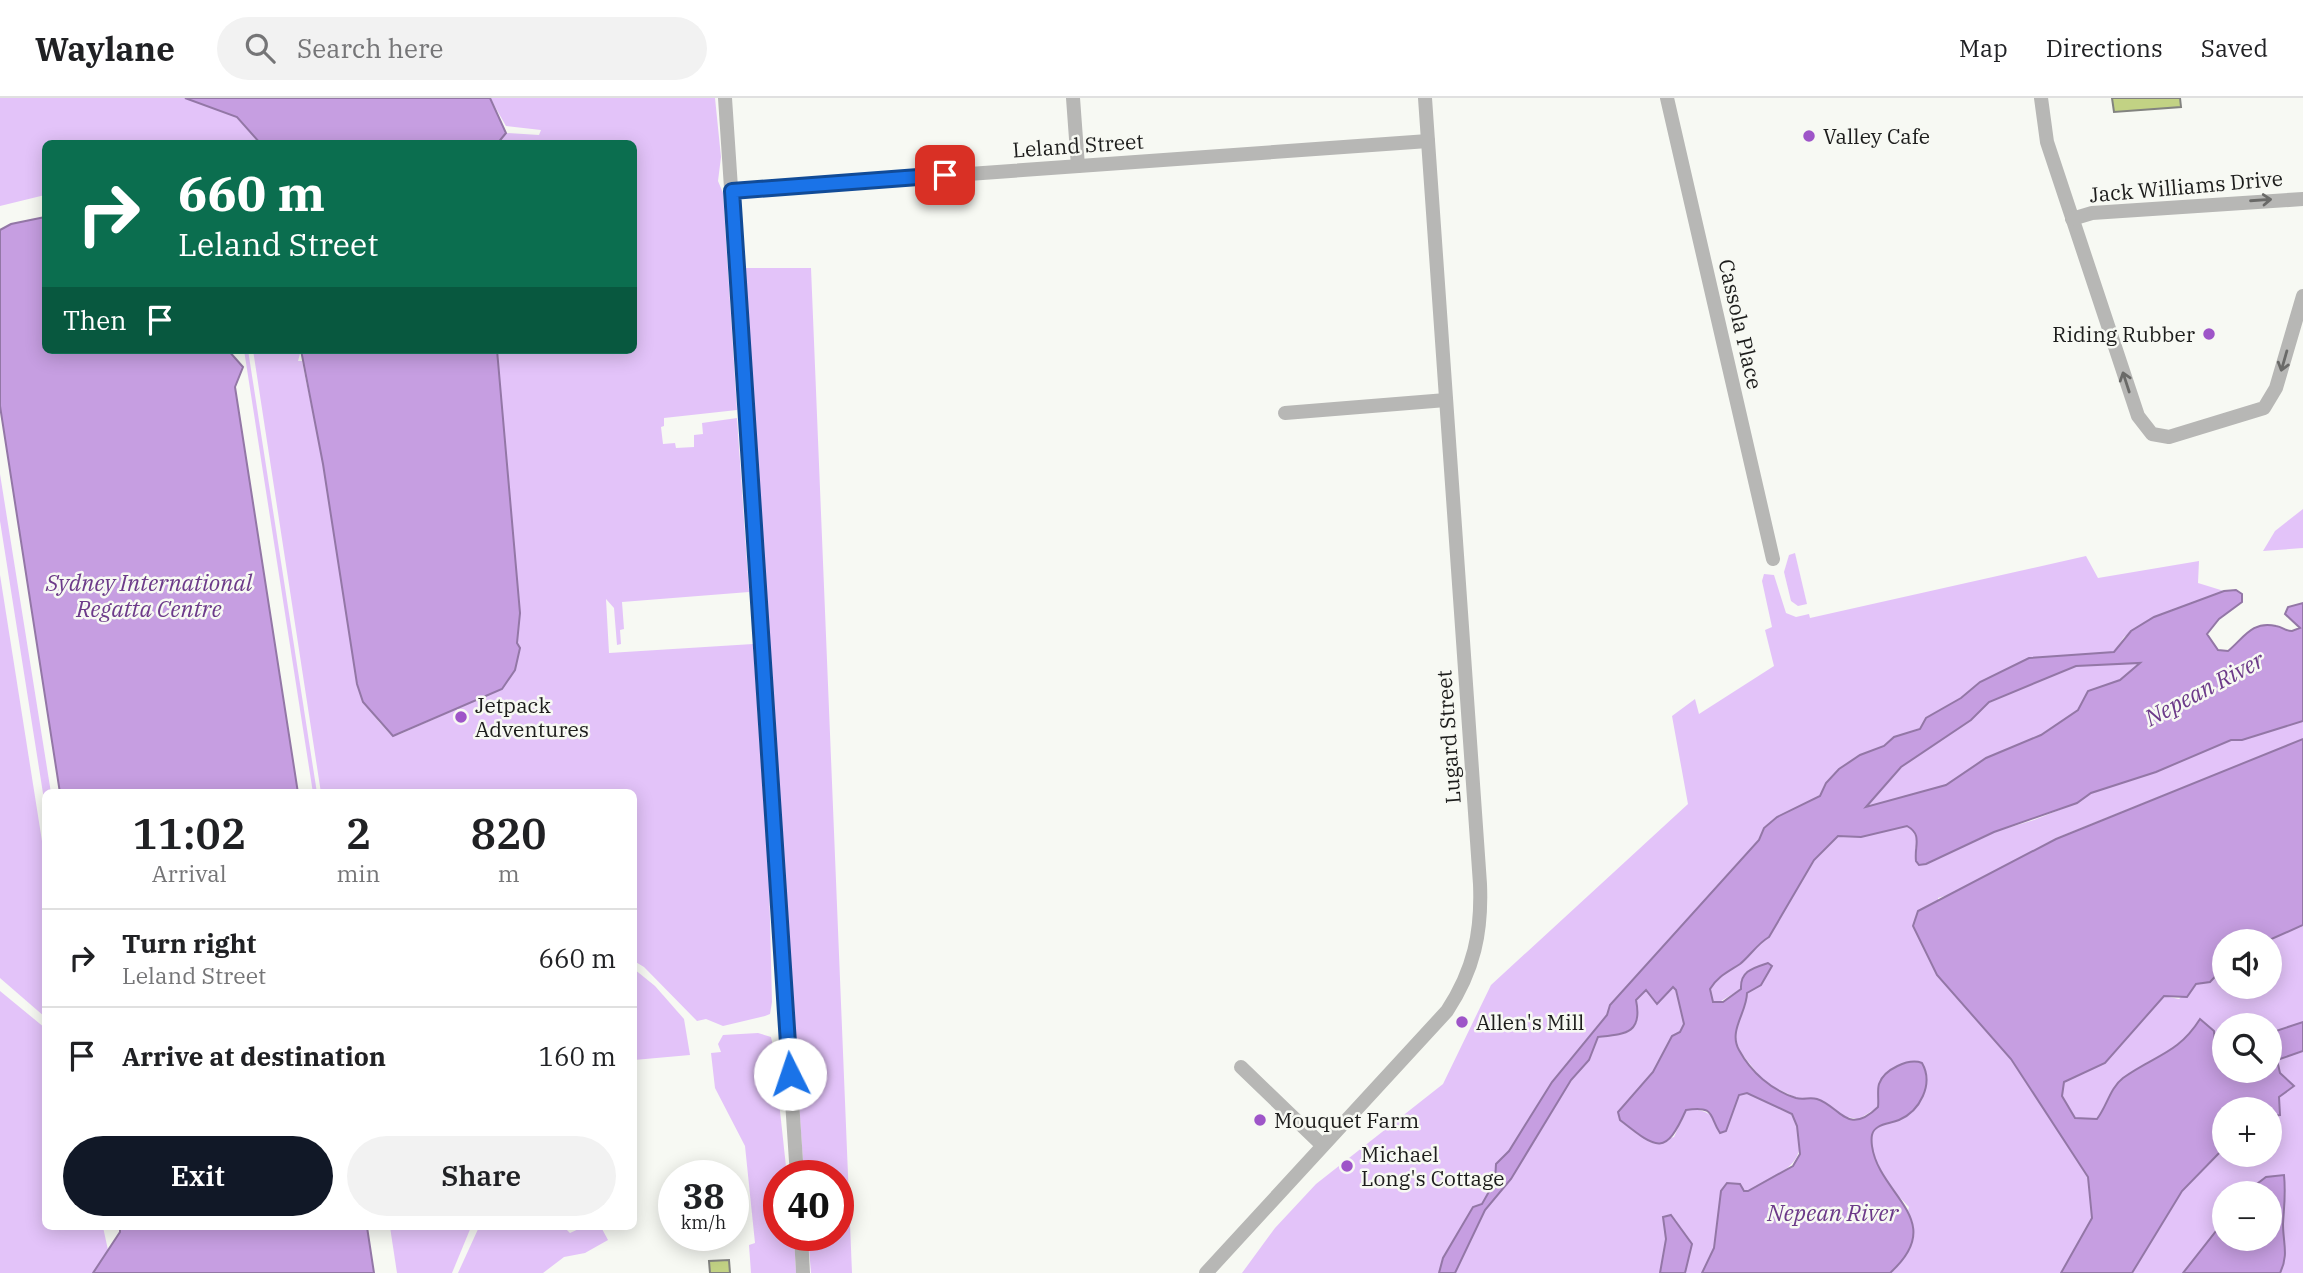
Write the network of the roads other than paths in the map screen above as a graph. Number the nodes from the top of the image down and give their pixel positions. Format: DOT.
graph roads {
  1 [pos="725,98"];
  2 [pos="1073,98"];
  3 [pos="1425,98"];
  4 [pos="1667,98"];
  5 [pos="2041,98"];
  6 [pos="1428,141"];
  7 [pos="1078,166"];
  8 [pos="732,191"];
  9 [pos="2303,200"];
  10 [pos="2072,219"];
  11 [pos="2303,296"];
  12 [pos="1446,400"];
  13 [pos="1285,412"];
  14 [pos="1773,559"];
  15 [pos="1241,1066"];
  16 [pos="1322,1145"];
  17 [pos="796,1160"];
  18 [pos="802,1251"];
  19 [pos="803,1273"];
  20 [pos="1206,1273"];
  1 -- 8 [label="street"];
  2 -- 7 [label="street"];
  3 -- 6 [label="street, Lugard Street"];
  4 -- 14 [label="street, Cassola Place"];
  5 -- 10 [label="street, Jack Williams Drive"];
  6 -- 7 [label="street, Leland Street"];
  6 -- 12 [label="street, Lugard Street"];
  7 -- 8 [label="street, Leland Street"];
  8 -- 17 [label="street"];
  10 -- 9 [label="street, Jack Williams Drive, one-way"];
  11 -- 10 [label="street, Jack Williams Drive, one-way"];
  12 -- 13 [label="street"];
  12 -- 16 [label="street, Lugard Street"];
  15 -- 16 [label="street"];
  16 -- 20 [label="street, Lugard Street"];
  18 -- 19 [label="street"];
}
